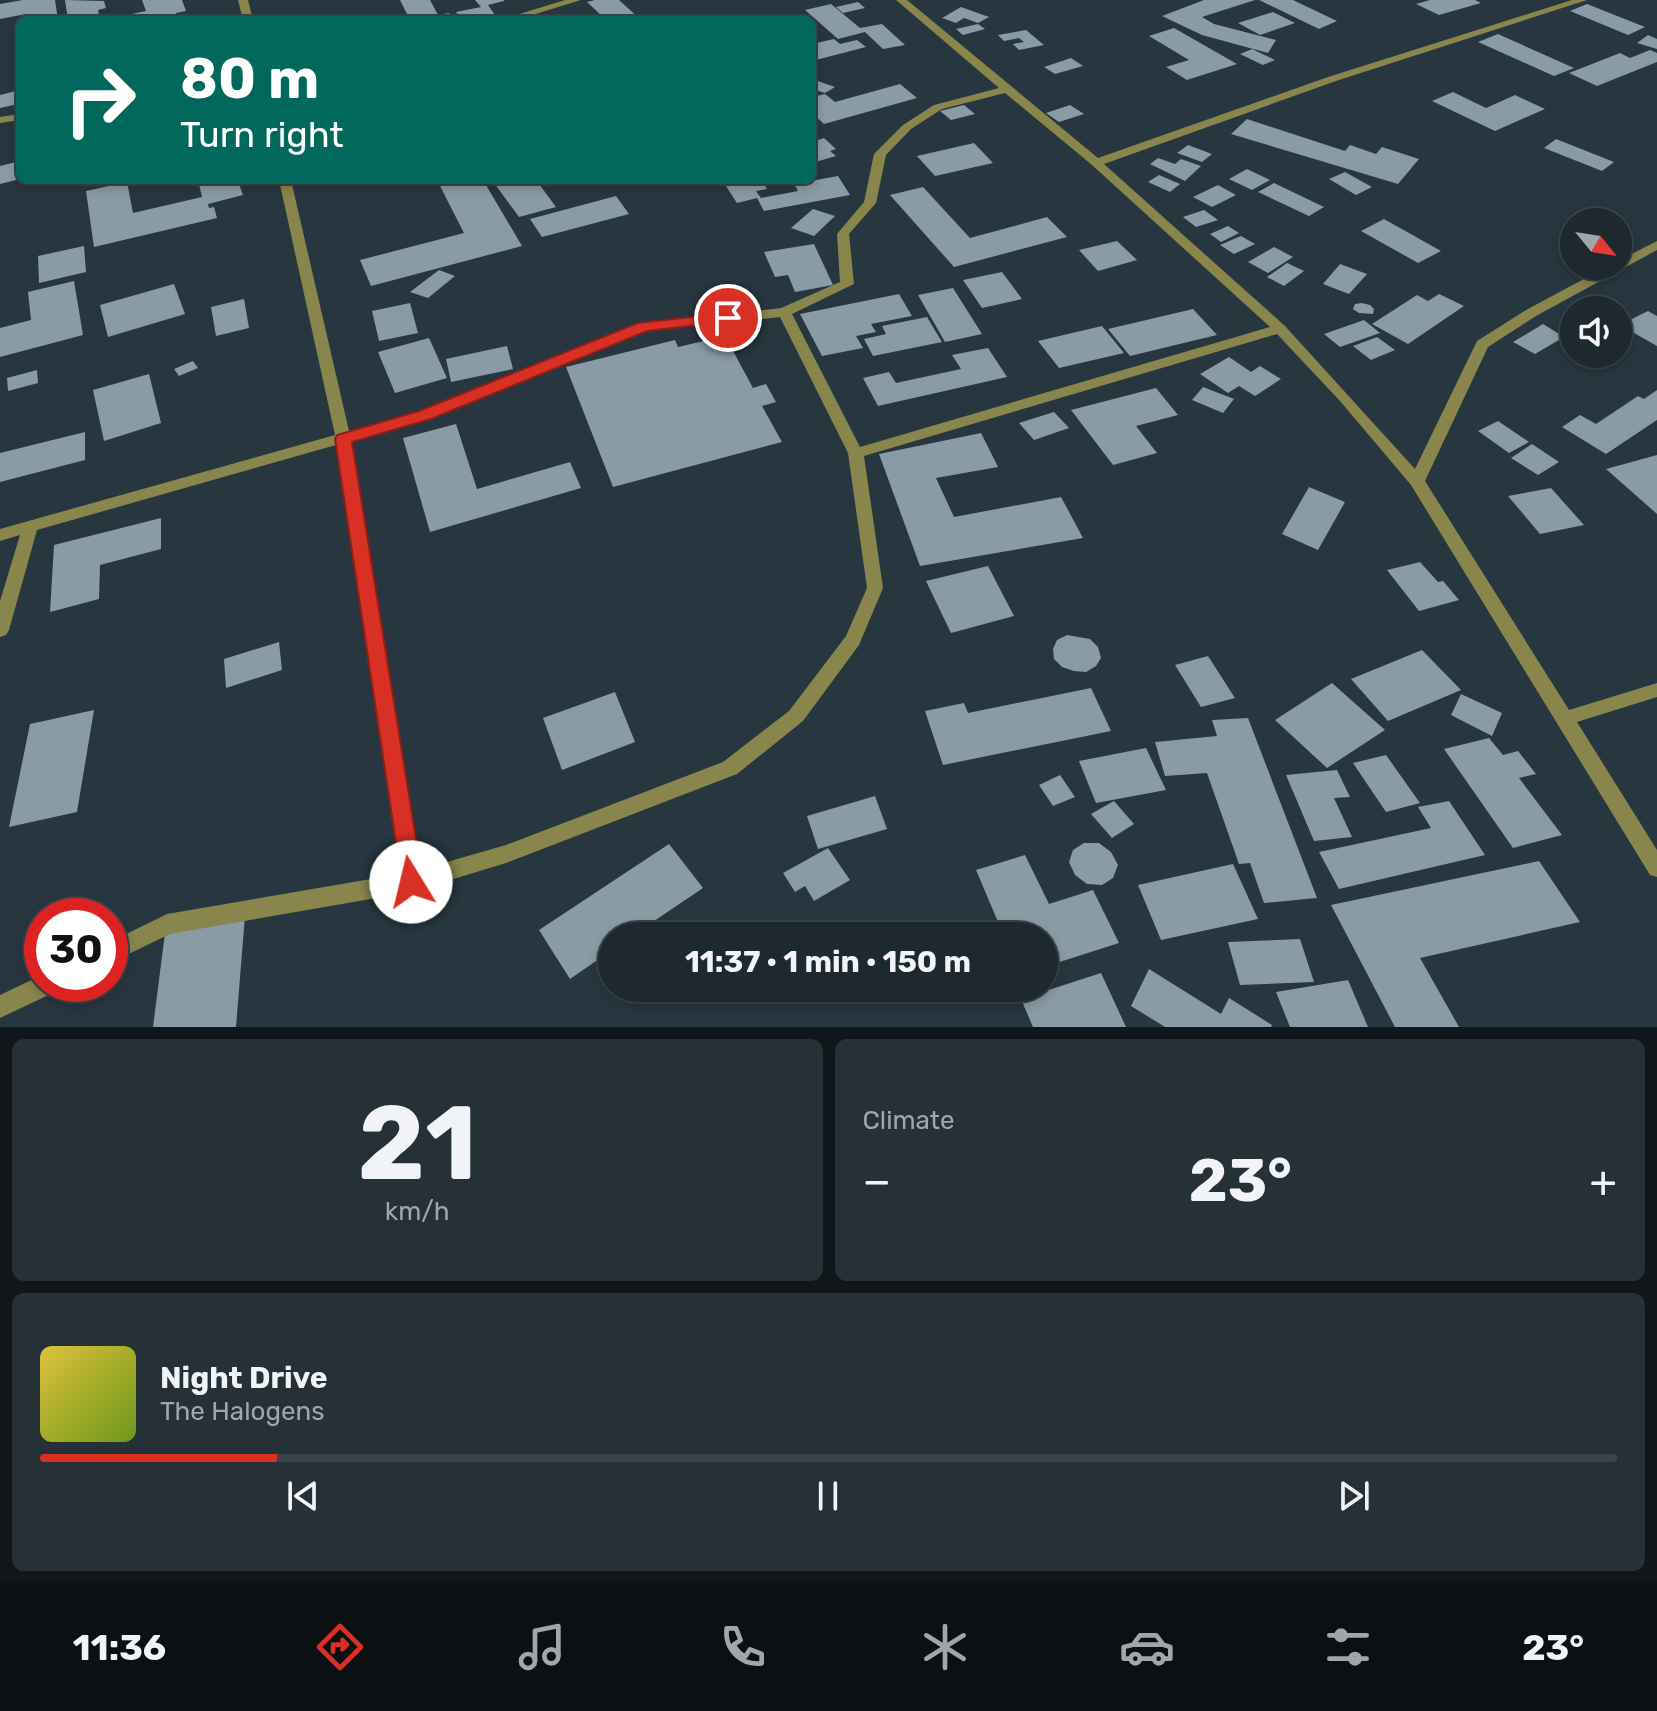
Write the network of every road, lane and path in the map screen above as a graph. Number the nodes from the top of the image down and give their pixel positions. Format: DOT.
graph roads {
  1 [pos="576,0"];
  2 [pos="901,0"];
  3 [pos="1582,0"];
  4 [pos="519,16"];
  5 [pos="1007,89"];
  6 [pos="1096,163"];
  7 [pos="286,184"];
  8 [pos="1657,245"];
  9 [pos="784,312"];
  10 [pos="1280,329"];
  11 [pos="343,439"];
  12 [pos="856,453"];
  13 [pos="1417,481"];
  14 [pos="30,528"];
  15 [pos="0,535"];
  16 [pos="0,630"];
  17 [pos="1657,690"];
  18 [pos="1563,719"];
  19 [pos="1657,868"];
  20 [pos="411,882"];
  21 [pos="128,944"];
  22 [pos="24,995"];
  23 [pos="0,1007"];
  1 -- 4 [label="street"];
  2 -- 5 [label="street"];
  3 -- 6 [label="street"];
  5 -- 6 [label="street"];
  5 -- 9 [label="street"];
  6 -- 10 [label="street"];
  7 -- 11 [label="street"];
  8 -- 13 [label="street"];
  9 -- 11 [label="street"];
  9 -- 12 [label="street"];
  10 -- 12 [label="street"];
  10 -- 13 [label="street"];
  11 -- 14 [label="street"];
  11 -- 20 [label="street"];
  12 -- 20 [label="street"];
  13 -- 18 [label="street"];
  14 -- 15 [label="street"];
  14 -- 16 [label="street"];
  17 -- 18 [label="street"];
  18 -- 19 [label="street"];
  20 -- 21 [label="street"];
  22 -- 23 [label="street"];
}
